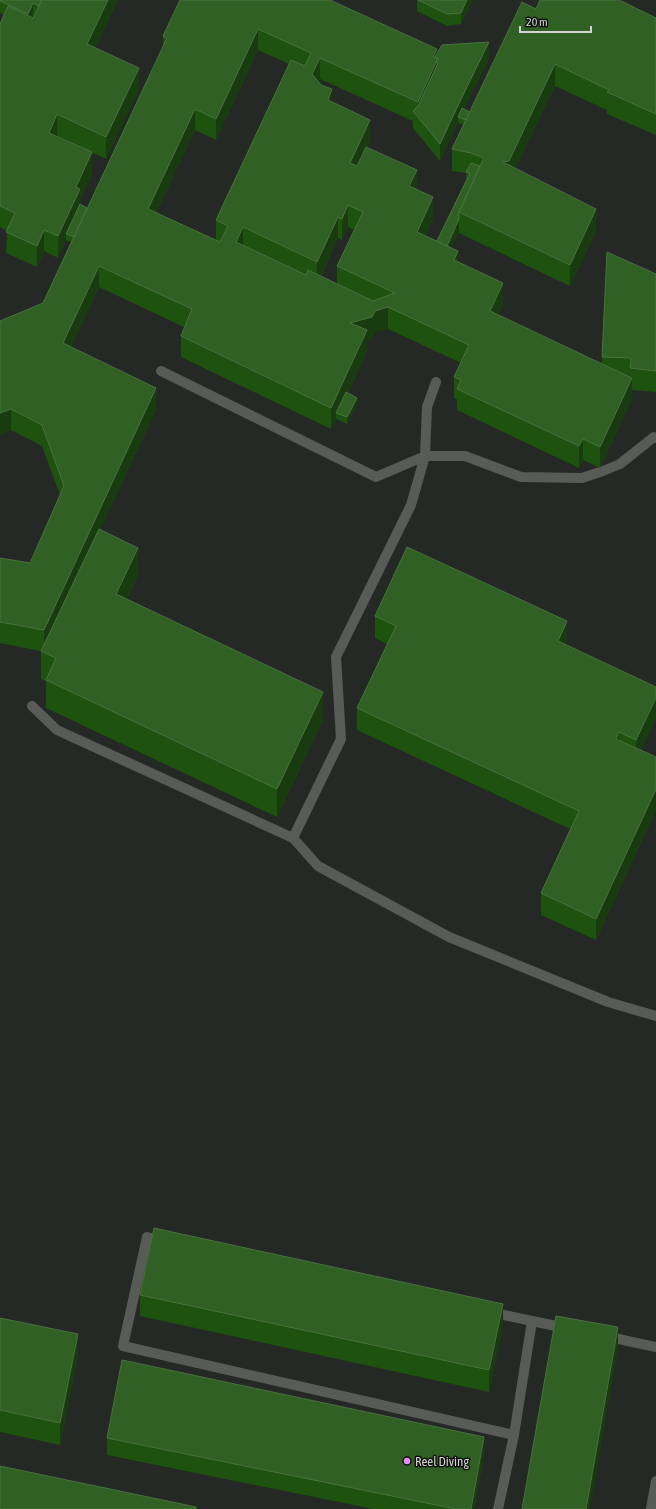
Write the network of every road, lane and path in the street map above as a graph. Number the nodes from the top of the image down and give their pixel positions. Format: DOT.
graph roads {
  1 [pos="161,371"];
  2 [pos="436,382"];
  3 [pos="656,438"];
  4 [pos="425,456"];
  5 [pos="32,706"];
  6 [pos="293,838"];
  7 [pos="656,1016"];
  8 [pos="178,1244"];
  9 [pos="478,1310"];
  10 [pos="532,1321"];
  11 [pos="578,1331"];
  12 [pos="594,1334"];
  13 [pos="656,1347"];
  14 [pos="514,1435"];
  15 [pos="656,1481"];
  16 [pos="498,1509"];
  17 [pos="652,1509"];
  1 -- 4 [label="street"];
  2 -- 4 [label="street"];
  3 -- 4 [label="street"];
  4 -- 6 [label="street"];
  5 -- 6 [label="street"];
  6 -- 7 [label="street"];
  8 -- 14 [label="street"];
  9 -- 10 [label="street"];
  10 -- 11 [label="street"];
  10 -- 14 [label="street"];
  12 -- 13 [label="street"];
  14 -- 16 [label="street"];
  15 -- 17 [label="street"];
}
